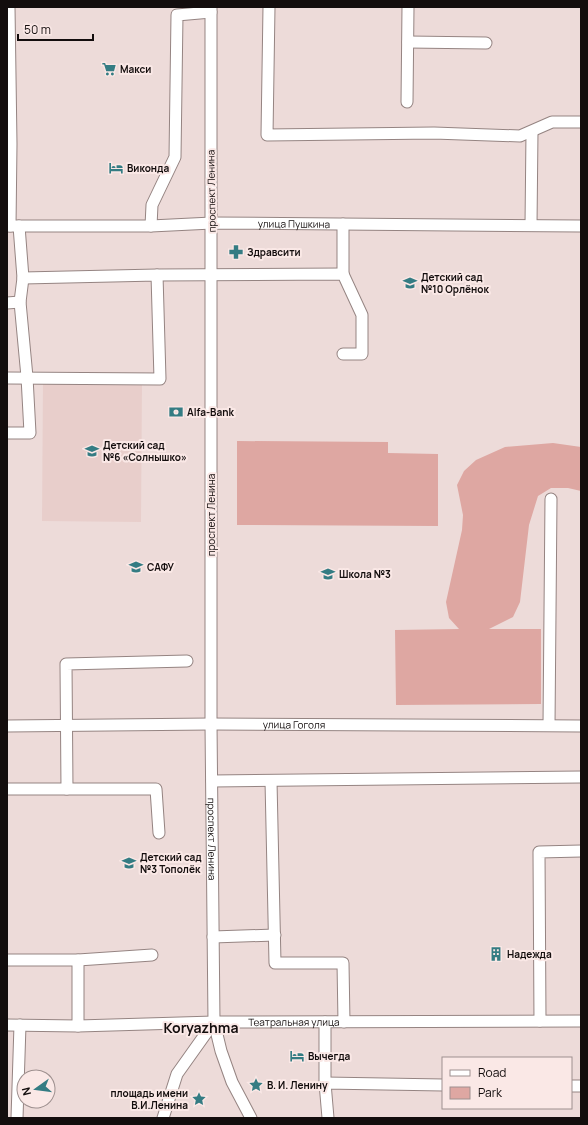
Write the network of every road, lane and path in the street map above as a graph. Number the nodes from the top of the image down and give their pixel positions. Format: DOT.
graph roads {
  1 [pos="9,7"];
  2 [pos="269,7"];
  3 [pos="408,7"];
  4 [pos="211,9"];
  5 [pos="408,42"];
  6 [pos="486,43"];
  7 [pos="407,102"];
  8 [pos="581,122"];
  9 [pos="532,132"];
  10 [pos="9,144"];
  11 [pos="212,223"];
  12 [pos="343,224"];
  13 [pos="531,225"];
  14 [pos="12,226"];
  15 [pos="151,226"];
  16 [pos="581,226"];
  17 [pos="343,274"];
  18 [pos="157,275"];
  19 [pos="211,275"];
  20 [pos="23,278"];
  21 [pos="20,302"];
  22 [pos="7,303"];
  23 [pos="343,354"];
  24 [pos="27,377"];
  25 [pos="7,378"];
  26 [pos="7,433"];
  27 [pos="551,499"];
  28 [pos="187,661"];
  29 [pos="211,724"];
  30 [pos="7,726"];
  31 [pos="66,726"];
  32 [pos="549,726"];
  33 [pos="581,726"];
  34 [pos="581,777"];
  35 [pos="212,781"];
  36 [pos="271,781"];
  37 [pos="7,789"];
  38 [pos="67,789"];
  39 [pos="159,833"];
  40 [pos="581,851"];
  41 [pos="275,935"];
  42 [pos="213,937"];
  43 [pos="152,955"];
  44 [pos="7,960"];
  45 [pos="78,960"];
  46 [pos="540,1021"];
  47 [pos="581,1021"];
  48 [pos="214,1022"];
  49 [pos="325,1022"];
  50 [pos="344,1022"];
  51 [pos="7,1025"];
  52 [pos="20,1025"];
  53 [pos="78,1026"];
  54 [pos="325,1083"];
  55 [pos="442,1085"];
  56 [pos="17,1118"];
  57 [pos="163,1118"];
  58 [pos="251,1118"];
  59 [pos="326,1118"];
  1 -- 10 [label="street"];
  2 -- 9 [label="street"];
  3 -- 5 [label="street"];
  4 -- 11 [label="street, проспект Ленина"];
  4 -- 15 [label="street"];
  5 -- 6 [label="street"];
  5 -- 7 [label="street"];
  8 -- 9 [label="street"];
  9 -- 13 [label="street"];
  10 -- 14 [label="street"];
  11 -- 12 [label="street, улица Пушкина"];
  11 -- 15 [label="street, улица Пушкина"];
  11 -- 19 [label="street, проспект Ленина"];
  12 -- 13 [label="street, улица Пушкина"];
  12 -- 17 [label="street"];
  13 -- 16 [label="street, улица Пушкина"];
  14 -- 15 [label="street, улица Пушкина"];
  14 -- 20 [label="street"];
  17 -- 19 [label="street"];
  17 -- 23 [label="street"];
  18 -- 19 [label="street"];
  18 -- 20 [label="street"];
  18 -- 24 [label="street"];
  19 -- 29 [label="street, проспект Ленина"];
  20 -- 21 [label="street"];
  21 -- 22 [label="street"];
  21 -- 24 [label="street"];
  24 -- 25 [label="street"];
  24 -- 26 [label="street"];
  27 -- 32 [label="street"];
  28 -- 31 [label="street"];
  29 -- 31 [label="street, улица Гоголя"];
  29 -- 32 [label="street, улица Гоголя"];
  29 -- 35 [label="street, проспект Ленина"];
  30 -- 31 [label="street, улица Гоголя"];
  31 -- 38 [label="street"];
  32 -- 33 [label="street, улица Гоголя"];
  34 -- 36 [label="street"];
  35 -- 36 [label="street"];
  35 -- 42 [label="street, проспект Ленина"];
  36 -- 41 [label="street"];
  37 -- 38 [label="street"];
  38 -- 39 [label="street"];
  40 -- 46 [label="street"];
  41 -- 42 [label="street"];
  41 -- 50 [label="street"];
  42 -- 48 [label="street, проспект Ленина"];
  43 -- 45 [label="street"];
  44 -- 45 [label="street"];
  45 -- 53 [label="street"];
  46 -- 47 [label="street, Театральная улица"];
  46 -- 50 [label="street, Театральная улица"];
  48 -- 49 [label="street, Театральная улица"];
  48 -- 53 [label="street, Театральная улица"];
  48 -- 57 [label="street"];
  48 -- 58 [label="street"];
  49 -- 50 [label="street, Театральная улица"];
  49 -- 54 [label="street"];
  51 -- 52 [label="street, Театральная улица"];
  52 -- 53 [label="street, Театральная улица"];
  52 -- 56 [label="street"];
  54 -- 55 [label="street"];
  54 -- 59 [label="street"];
}
